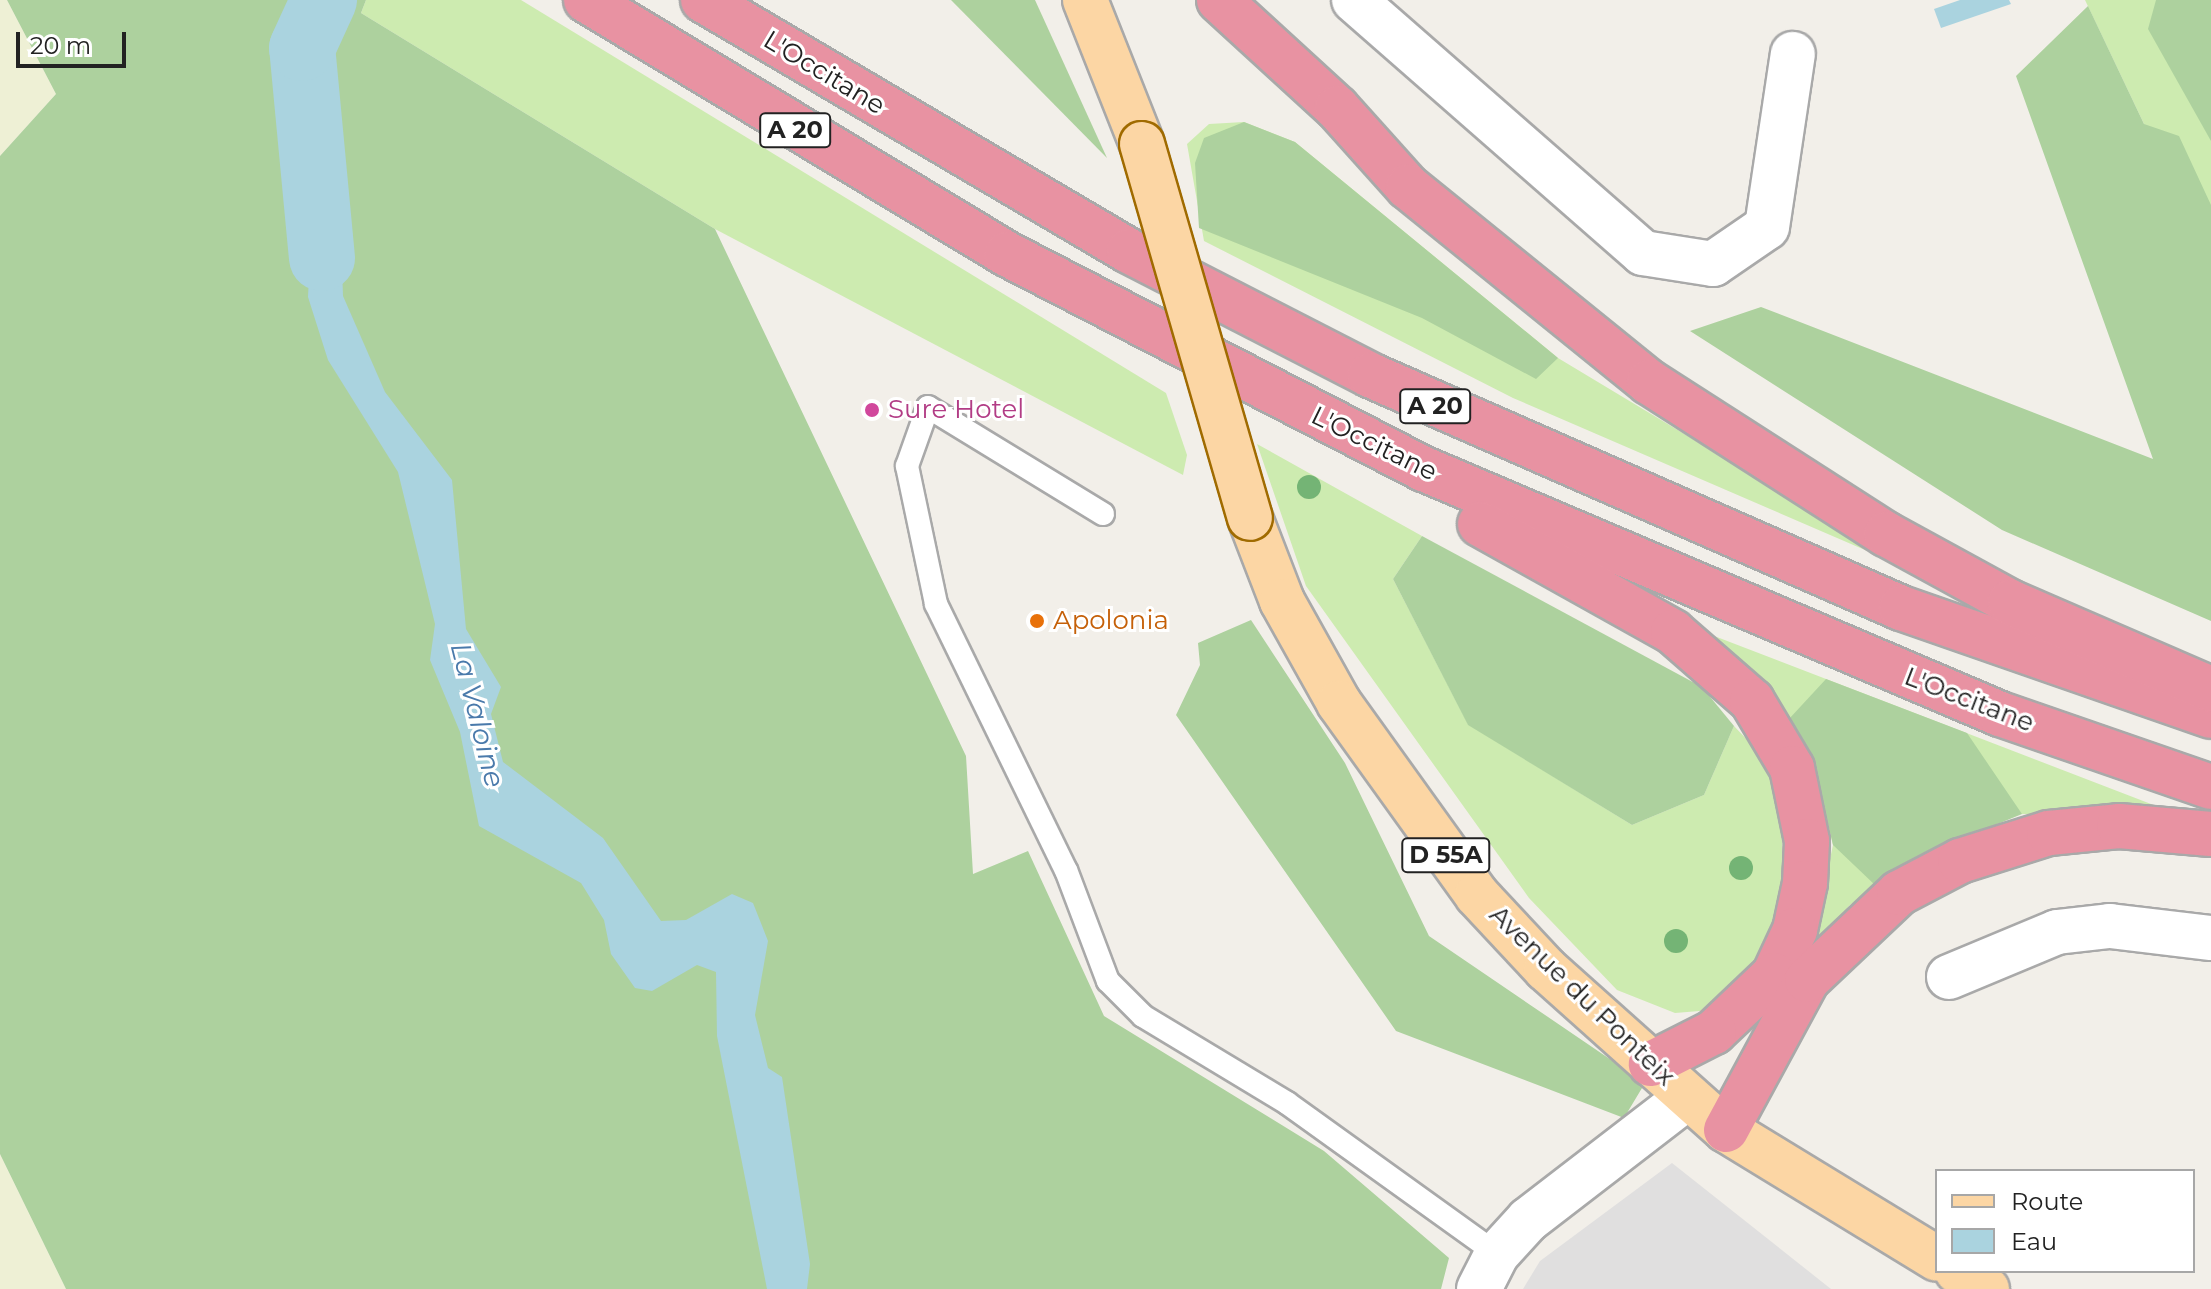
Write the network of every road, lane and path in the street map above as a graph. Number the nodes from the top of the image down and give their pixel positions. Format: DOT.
graph roads {
  1 [pos="586,0"];
  2 [pos="703,0"];
  3 [pos="1085,0"];
  4 [pos="1219,0"];
  5 [pos="1354,0"];
  6 [pos="1793,54"];
  7 [pos="1424,469"];
  8 [pos="1103,514"];
  9 [pos="2211,689"];
  10 [pos="2211,716"];
  11 [pos="2211,787"];
  12 [pos="2211,834"];
  13 [pos="2211,938"];
  14 [pos="1949,977"];
  15 [pos="1651,1064"];
  16 [pos="1688,1097"];
  17 [pos="1726,1130"];
  18 [pos="1935,1258"];
  19 [pos="1488,1271"];
  20 [pos="1960,1273"];
  21 [pos="1987,1289"];
  1 -- 7 [label="highway, L'Occitane / A 20"];
  2 -- 10 [label="highway, L'Occitane / A 20"];
  3 -- 15 [label="main road, Avenue du Ponteix / D 55A, bridge"];
  4 -- 9 [label="highway"];
  5 -- 6 [label="street"];
  7 -- 11 [label="highway, L'Occitane / A 20"];
  7 -- 15 [label="highway"];
  8 -- 19 [label="lane"];
  12 -- 17 [label="highway"];
  13 -- 14 [label="street"];
  15 -- 16 [label="main road, Avenue du Ponteix / D 55A"];
  16 -- 17 [label="main road, Avenue du Ponteix / D 55A"];
  16 -- 19 [label="street"];
  17 -- 18 [label="main road, Avenue du Ponteix / D 55A"];
  20 -- 21 [label="main road"];
}
